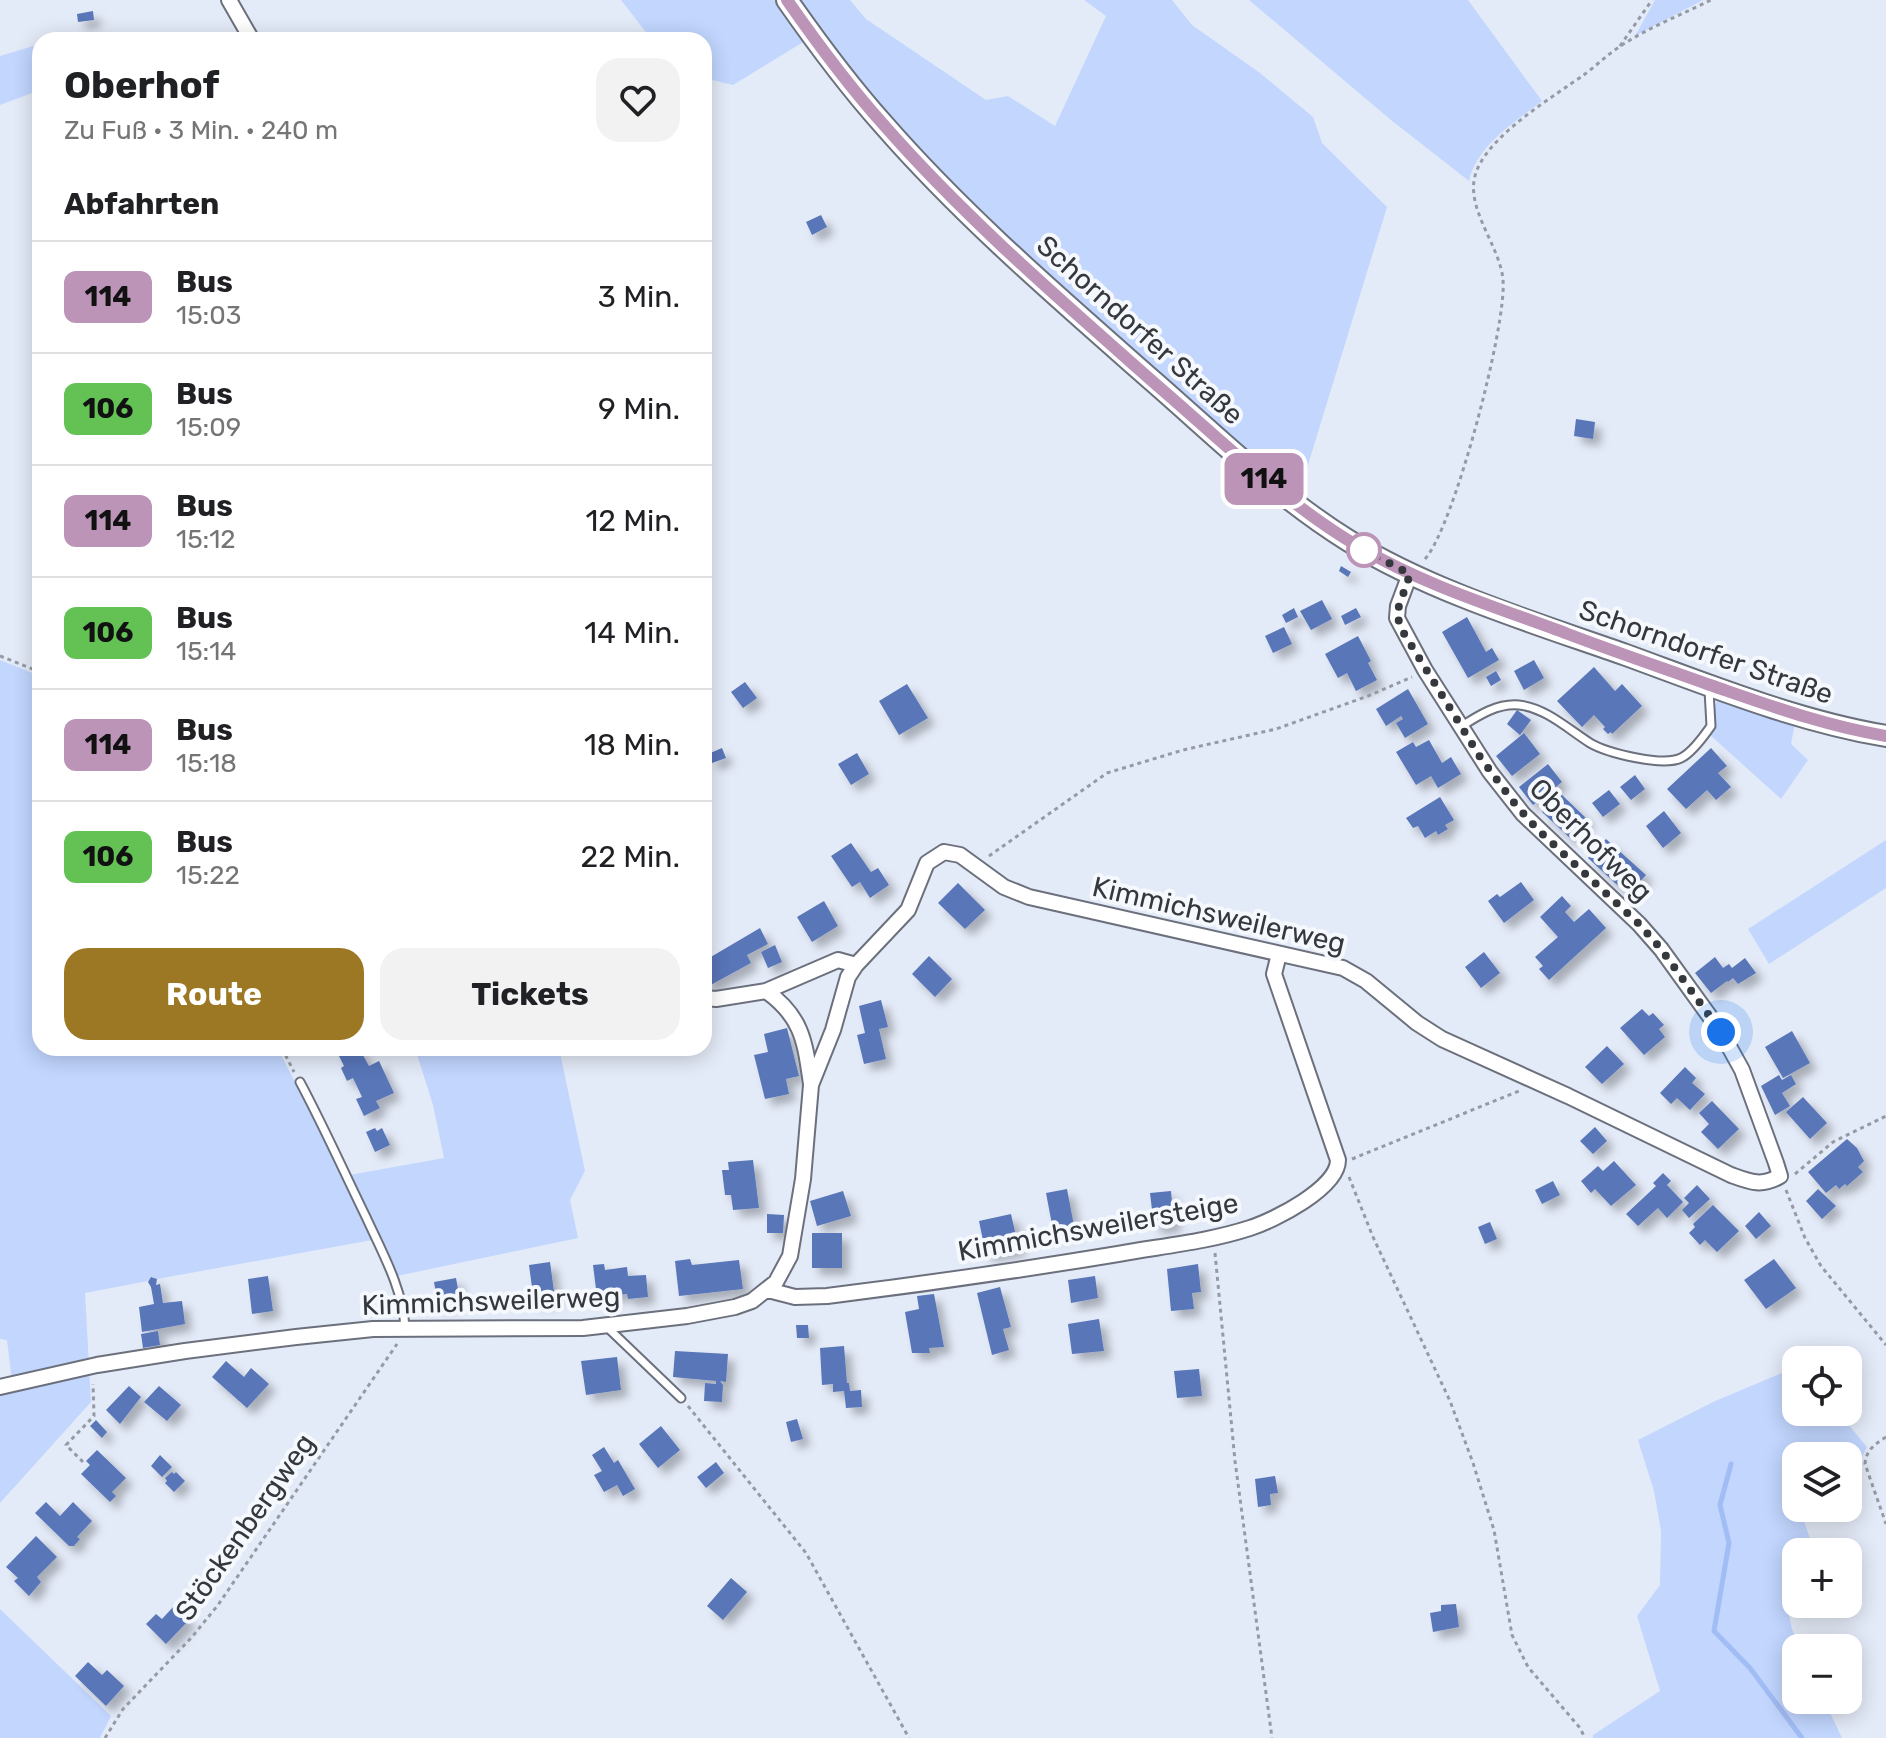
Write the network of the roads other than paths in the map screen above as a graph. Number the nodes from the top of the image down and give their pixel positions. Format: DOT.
graph roads {
  1 [pos="229,0"];
  2 [pos="787,0"];
  3 [pos="247,32"];
  4 [pos="1410,574"];
  5 [pos="1709,684"];
  6 [pos="1462,726"];
  7 [pos="1886,736"];
  8 [pos="1279,954"];
  9 [pos="856,965"];
  10 [pos="766,991"];
  11 [pos="712,999"];
  12 [pos="300,1082"];
  13 [pos="811,1085"];
  14 [pos="1781,1179"];
  15 [pos="768,1290"];
  16 [pos="606,1326"];
  17 [pos="405,1330"];
  18 [pos="0,1387"];
  19 [pos="681,1398"];
  1 -- 3 [label="street"];
  2 -- 4 [label="main road, Schorndorfer Straße"];
  4 -- 5 [label="main road, Schorndorfer Straße"];
  4 -- 6 [label="street, Oberhofweg"];
  5 -- 6 [label="lane"];
  5 -- 7 [label="main road, Schorndorfer Straße"];
  6 -- 14 [label="street, Oberhofweg"];
  8 -- 9 [label="street, Kimmichsweilerweg"];
  8 -- 14 [label="street, Kimmichsweilerweg"];
  8 -- 15 [label="street, Kimmichsweilersteige"];
  9 -- 10 [label="street"];
  9 -- 13 [label="street, Kimmichsweilerweg"];
  10 -- 11 [label="street"];
  10 -- 13 [label="street, Kimmichsweilerweg"];
  12 -- 17 [label="lane"];
  13 -- 15 [label="street, Kimmichsweilerweg"];
  15 -- 16 [label="street, Kimmichsweilerweg"];
  16 -- 17 [label="street, Kimmichsweilerweg"];
  16 -- 19 [label="lane"];
  17 -- 18 [label="street, Kimmichsweilerweg"];
}
